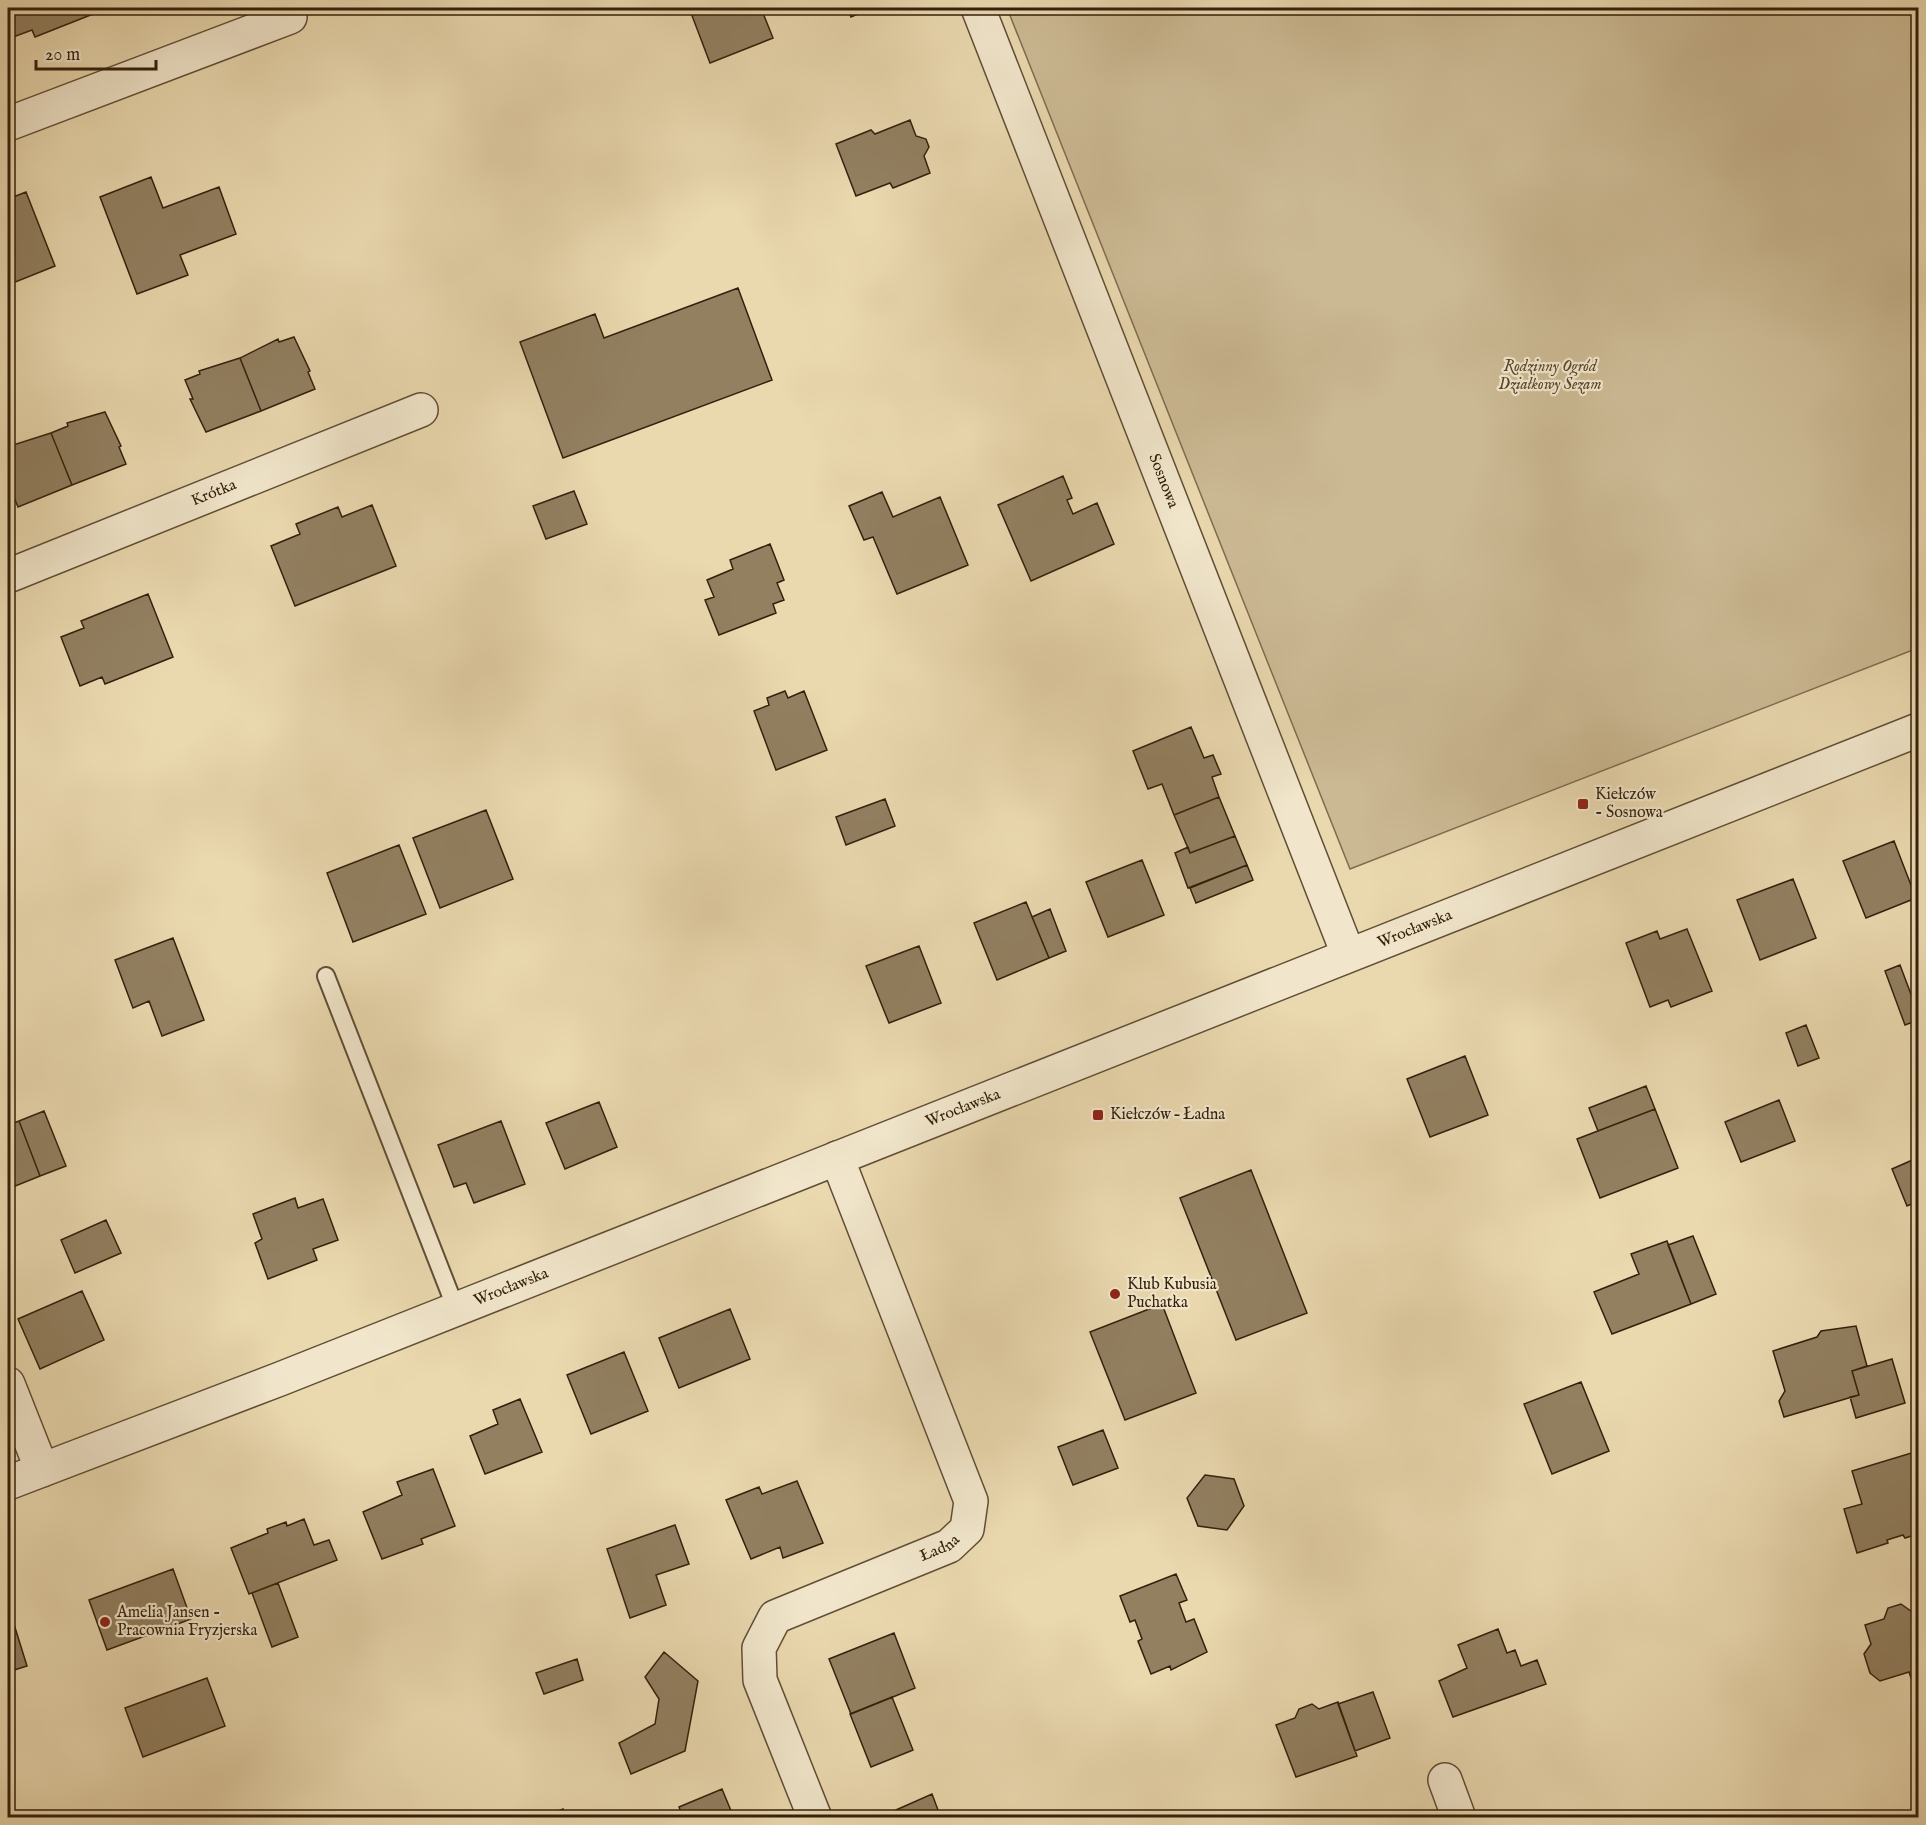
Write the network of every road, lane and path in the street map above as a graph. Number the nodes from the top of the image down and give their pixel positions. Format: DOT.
graph roads {
  1 [pos="978,8"];
  2 [pos="290,16"];
  3 [pos="8,124"];
  4 [pos="421,410"];
  5 [pos="8,576"];
  6 [pos="1918,730"];
  7 [pos="1348,954"];
  8 [pos="326,976"];
  9 [pos="837,1158"];
  10 [pos="456,1309"];
  11 [pos="8,1384"];
  12 [pos="42,1470"];
  13 [pos="8,1483"];
  14 [pos="1445,1780"];
  15 [pos="815,1818"];
  16 [pos="1459,1818"];
  1 -- 7 [label="street, Sosnowa"];
  2 -- 3 [label="street"];
  4 -- 5 [label="street, Krótka"];
  6 -- 7 [label="street, Wrocławska"];
  7 -- 9 [label="street, Wrocławska"];
  8 -- 10 [label="lane"];
  9 -- 10 [label="street, Wrocławska"];
  9 -- 15 [label="street, Ładna"];
  10 -- 12 [label="street, Wrocławska"];
  11 -- 12 [label="street"];
  12 -- 13 [label="street, Wrocławska"];
  14 -- 16 [label="street"];
}
